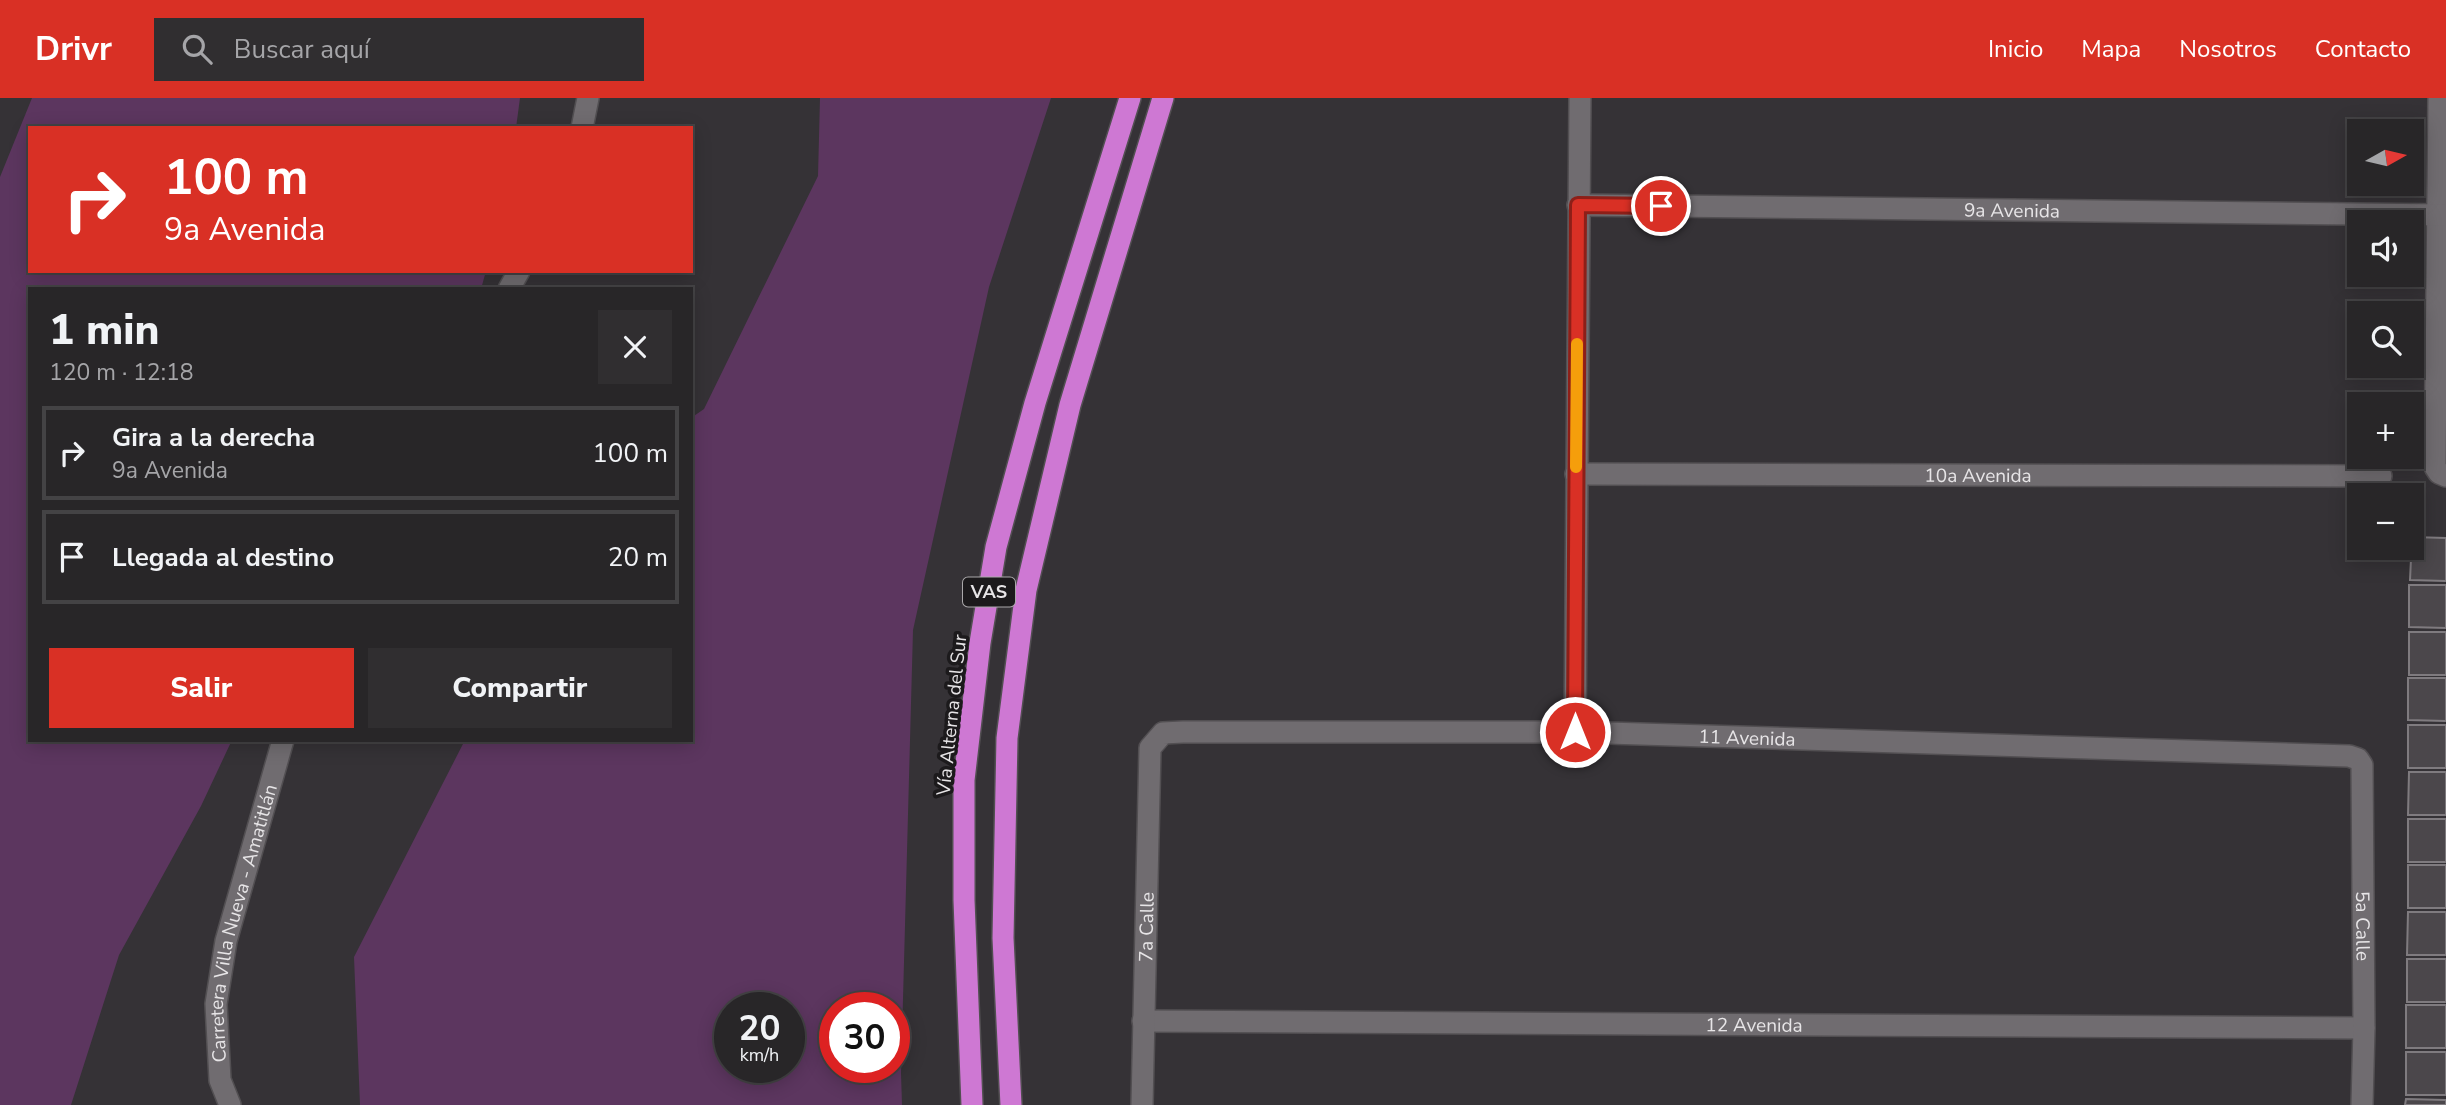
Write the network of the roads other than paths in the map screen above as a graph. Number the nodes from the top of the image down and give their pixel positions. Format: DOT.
graph roads {
  1 [pos="589,98"];
  2 [pos="1129,98"];
  3 [pos="1163,98"];
  4 [pos="1580,98"];
  5 [pos="2439,98"];
  6 [pos="582,126"];
  7 [pos="1578,205"];
  8 [pos="2442,215"];
  9 [pos="1576,474"];
  10 [pos="2381,476"];
  11 [pos="2446,476"];
  12 [pos="1575,732"];
  13 [pos="282,742"];
  14 [pos="1150,748"];
  15 [pos="2350,756"];
  16 [pos="1143,1021"];
  17 [pos="2364,1028"];
  18 [pos="230,1105"];
  19 [pos="972,1105"];
  20 [pos="1011,1105"];
  21 [pos="1142,1105"];
  22 [pos="2362,1105"];
  1 -- 6 [label="street"];
  2 -- 19 [label="highway, Vía Alterna del Sur / VAS"];
  3 -- 20 [label="highway, VAS"];
  4 -- 7 [label="street"];
  5 -- 8 [label="street"];
  7 -- 8 [label="street, 9a Avenida"];
  7 -- 9 [label="street"];
  8 -- 11 [label="street"];
  9 -- 10 [label="street, 10a Avenida"];
  9 -- 12 [label="street"];
  12 -- 14 [label="street, 11 Avenida"];
  12 -- 15 [label="street, 11 Avenida"];
  13 -- 18 [label="street, Carretera Villa Nueva - Amatitlán"];
  14 -- 16 [label="street, 7a Calle"];
  15 -- 17 [label="street, 5a Calle"];
  16 -- 17 [label="street, 12 Avenida"];
  16 -- 21 [label="street, 7a Calle"];
  17 -- 22 [label="street, 5a Calle"];
}
